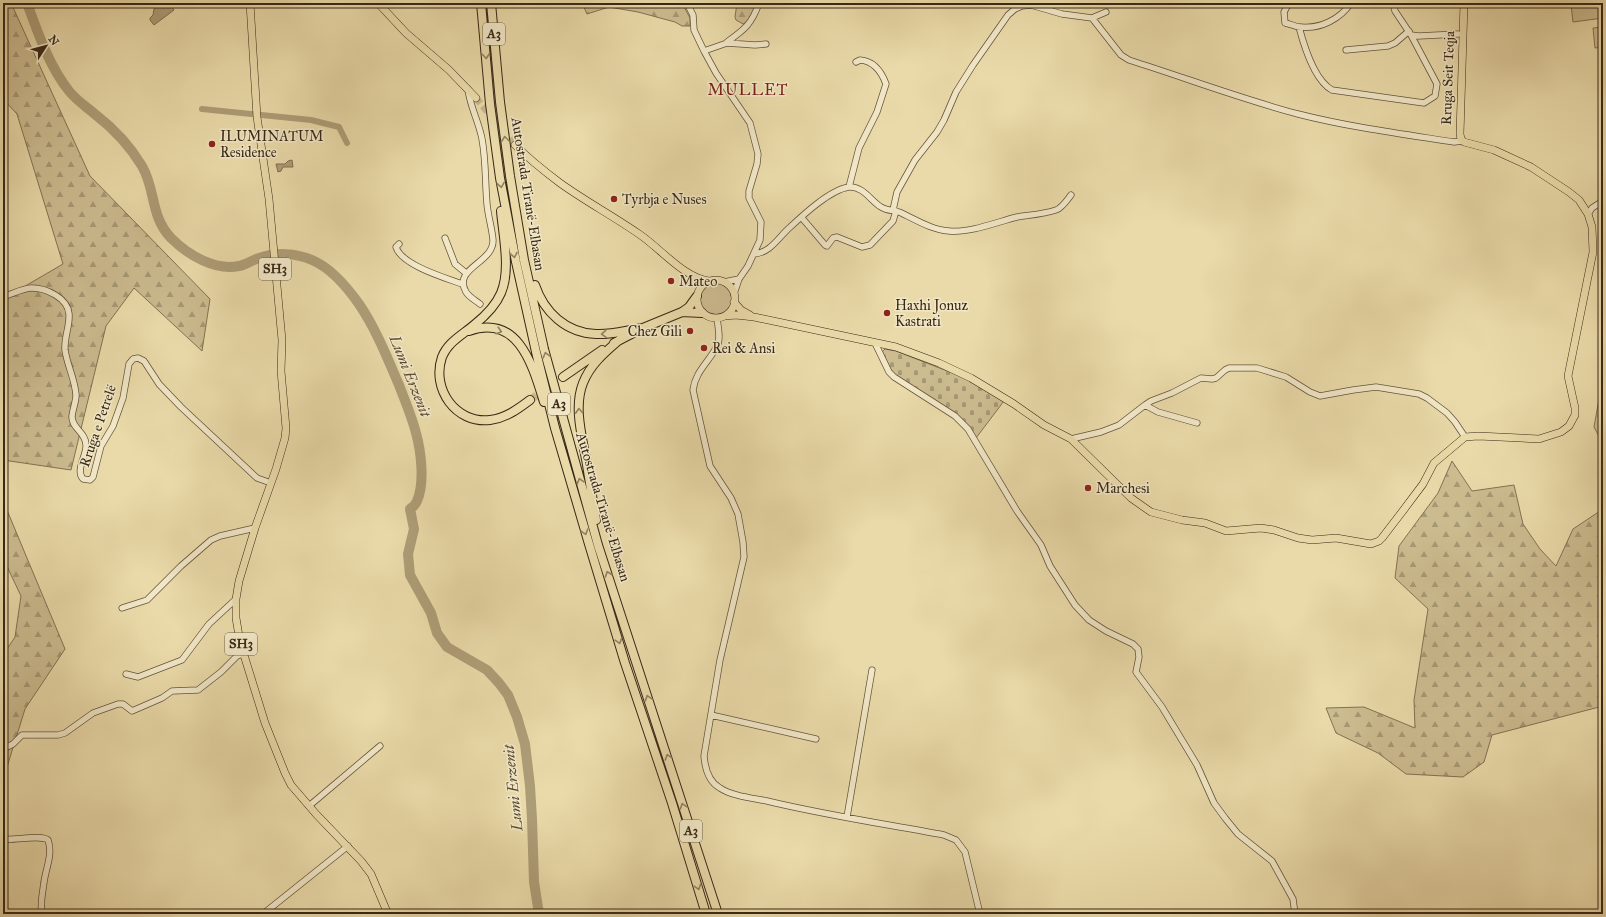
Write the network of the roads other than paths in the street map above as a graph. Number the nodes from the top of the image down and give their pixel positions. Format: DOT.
graph roads {
  1 [pos="250,3"];
  2 [pos="378,3"];
  3 [pos="481,3"];
  4 [pos="491,3"];
  5 [pos="687,3"];
  6 [pos="759,3"];
  7 [pos="1288,3"];
  8 [pos="1351,3"];
  9 [pos="1393,3"];
  10 [pos="1464,3"];
  11 [pos="1106,12"];
  12 [pos="1092,18"];
  13 [pos="1299,27"];
  14 [pos="1410,33"];
  15 [pos="1458,34"];
  16 [pos="727,42"];
  17 [pos="766,44"];
  18 [pos="1346,50"];
  19 [pos="704,51"];
  20 [pos="856,62"];
  21 [pos="468,89"];
  22 [pos="476,98"];
  23 [pos="1462,140"];
  24 [pos="515,145"];
  25 [pos="849,187"];
  26 [pos="1071,195"];
  27 [pos="1603,201"];
  28 [pos="504,203"];
  29 [pos="894,211"];
  30 [pos="1588,214"];
  31 [pos="802,218"];
  32 [pos="445,238"];
  33 [pos="399,244"];
  34 [pos="754,254"];
  35 [pos="524,260"];
  36 [pos="466,273"];
  37 [pos="688,274"];
  38 [pos="739,279"];
  39 [pos="709,281"];
  40 [pos="724,282"];
  41 [pos="462,284"];
  42 [pos="698,294"];
  43 [pos="734,294"];
  44 [pos="3,297"];
  45 [pos="734,302"];
  46 [pos="480,304"];
  47 [pos="682,312"];
  48 [pos="702,313"];
  49 [pos="725,316"];
  50 [pos="754,317"];
  51 [pos="717,318"];
  52 [pos="643,328"];
  53 [pos="461,335"];
  54 [pos="618,341"];
  55 [pos="875,343"];
  56 [pos="563,377"];
  57 [pos="530,400"];
  58 [pos="1145,405"];
  59 [pos="1197,424"];
  60 [pos="555,428"];
  61 [pos="1466,437"];
  62 [pos="1071,439"];
  63 [pos="271,483"];
  64 [pos="255,528"];
  65 [pos="598,545"];
  66 [pos="236,598"];
  67 [pos="122,608"];
  68 [pos="243,654"];
  69 [pos="872,670"];
  70 [pos="126,674"];
  71 [pos="711,715"];
  72 [pos="816,739"];
  73 [pos="380,746"];
  74 [pos="3,749"];
  75 [pos="309,806"];
  76 [pos="847,817"];
  77 [pos="3,839"];
  78 [pos="348,846"];
  79 [pos="41,914"];
  80 [pos="263,914"];
  81 [pos="388,914"];
  82 [pos="706,914"];
  83 [pos="718,914"];
  84 [pos="980,914"];
  85 [pos="1295,914"];
  1 -- 63 [label="main road, SH3"];
  2 -- 21 [label="main road"];
  3 -- 28 [label="highway, Autostrada Tiranë-Elbasan / A3, one-way"];
  35 -- 4 [label="highway, Autostrada Tiranë-Elbasan / A3, one-way"];
  5 -- 19 [label="street"];
  6 -- 16 [label="street"];
  7 -- 13 [label="street"];
  8 -- 13 [label="street"];
  9 -- 14 [label="street"];
  10 -- 23 [label="main road, Rruga Seit Teqja"];
  11 -- 12 [label="street"];
  12 -- 23 [label="street"];
  12 -- 29 [label="street"];
  13 -- 14 [label="street"];
  14 -- 15 [label="street"];
  14 -- 18 [label="street"];
  16 -- 17 [label="street"];
  16 -- 19 [label="street"];
  19 -- 34 [label="street"];
  20 -- 25 [label="street"];
  21 -- 22 [label="main road"];
  21 -- 36 [label="street"];
  23 -- 30 [label="main road, Rruga Seit Teqja"];
  24 -- 37 [label="main road"];
  25 -- 29 [label="street"];
  25 -- 31 [label="street"];
  26 -- 29 [label="street"];
  27 -- 30 [label="street"];
  28 -- 53 [label="highway"];
  28 -- 60 [label="highway, Autostrada Tiranë-Elbasan / A3, one-way"];
  29 -- 31 [label="street"];
  30 -- 61 [label="main road"];
  31 -- 34 [label="street"];
  32 -- 36 [label="street"];
  33 -- 41 [label="street"];
  34 -- 38 [label="street"];
  52 -- 35 [label="highway, A3, one-way"];
  65 -- 35 [label="highway, Autostrada Tiranë-Elbasan / A3, one-way"];
  36 -- 41 [label="street"];
  37 -- 39 [label="main road"];
  37 -- 42 [label="main road"];
  38 -- 40 [label="street"];
  38 -- 43 [label="street"];
  39 -- 40 [label="main road"];
  39 -- 42 [label="main road"];
  40 -- 43 [label="main road"];
  41 -- 46 [label="street"];
  42 -- 47 [label="highway"];
  42 -- 48 [label="main road"];
  43 -- 45 [label="main road"];
  44 -- 63 [label="street, Rruga e Petrelë"];
  45 -- 49 [label="main road"];
  45 -- 50 [label="main road"];
  47 -- 48 [label="highway"];
  47 -- 52 [label="highway"];
  48 -- 51 [label="main road"];
  49 -- 50 [label="main road"];
  49 -- 51 [label="main road"];
  50 -- 55 [label="main road"];
  51 -- 71 [label="street"];
  52 -- 54 [label="highway"];
  53 -- 57 [label="highway"];
  53 -- 60 [label="highway, one-way"];
  54 -- 56 [label="highway"];
  65 -- 54 [label="highway, one-way"];
  55 -- 62 [label="main road"];
  55 -- 85 [label="street"];
  58 -- 59 [label="street"];
  58 -- 61 [label="street"];
  58 -- 62 [label="street"];
  60 -- 82 [label="highway, Autostrada Tiranë-Elbasan / A3, one-way"];
  61 -- 62 [label="main road"];
  63 -- 64 [label="main road, SH3"];
  64 -- 66 [label="main road, SH3"];
  64 -- 67 [label="street"];
  83 -- 65 [label="highway, Autostrada Tiranë-Elbasan / A3, one-way"];
  66 -- 68 [label="main road, SH3"];
  66 -- 70 [label="street"];
  68 -- 74 [label="street"];
  68 -- 75 [label="main road, SH3"];
  69 -- 76 [label="street"];
  71 -- 72 [label="street"];
  71 -- 76 [label="street"];
  73 -- 75 [label="street"];
  75 -- 78 [label="main road, SH3"];
  76 -- 84 [label="street"];
  77 -- 79 [label="street"];
  78 -- 80 [label="street"];
  78 -- 81 [label="main road, SH3"];
}
